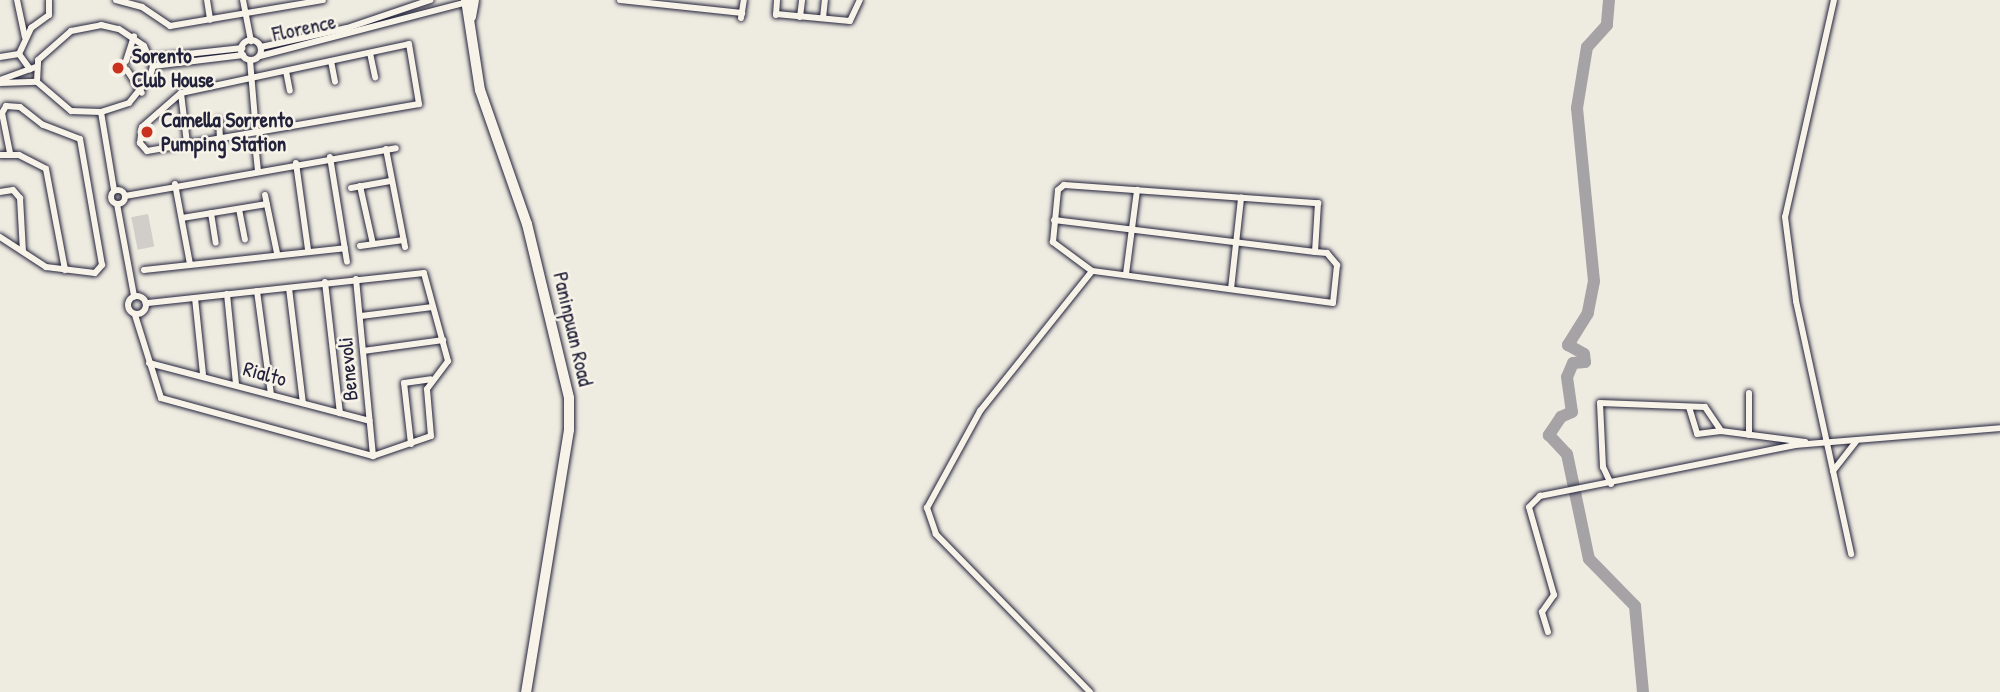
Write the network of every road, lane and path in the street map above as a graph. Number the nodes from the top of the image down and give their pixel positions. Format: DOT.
graph roads {
  1 [pos="17,0"];
  2 [pos="49,0"];
  3 [pos="116,0"];
  4 [pos="207,0"];
  5 [pos="243,0"];
  6 [pos="323,0"];
  7 [pos="430,0"];
  8 [pos="442,0"];
  9 [pos="620,0"];
  10 [pos="715,0"];
  11 [pos="744,0"];
  12 [pos="778,0"];
  13 [pos="802,0"];
  14 [pos="825,0"];
  15 [pos="860,0"];
  16 [pos="1834,0"];
  17 [pos="470,1"];
  18 [pos="284,3"];
  19 [pos="652,3"];
  20 [pos="684,4"];
  21 [pos="444,8"];
  22 [pos="714,10"];
  23 [pos="394,13"];
  24 [pos="245,15"];
  25 [pos="800,17"];
  26 [pos="823,19"];
  27 [pos="209,20"];
  28 [pos="396,22"];
  29 [pos="134,36"];
  30 [pos="25,37"];
  31 [pos="251,41"];
  32 [pos="261,47"];
  33 [pos="242,52"];
  34 [pos="370,53"];
  35 [pos="19,54"];
  36 [pos="260,55"];
  37 [pos="0,57"];
  38 [pos="150,58"];
  39 [pos="250,60"];
  40 [pos="126,61"];
  41 [pos="331,61"];
  42 [pos="153,66"];
  43 [pos="33,68"];
  44 [pos="127,70"];
  45 [pos="286,71"];
  46 [pos="374,77"];
  47 [pos="250,79"];
  48 [pos="0,81"];
  49 [pos="37,82"];
  50 [pos="335,82"];
  51 [pos="290,91"];
  52 [pos="142,93"];
  53 [pos="181,93"];
  54 [pos="101,113"];
  55 [pos="219,120"];
  56 [pos="256,132"];
  57 [pos="220,139"];
  58 [pos="187,143"];
  59 [pos="396,148"];
  60 [pos="386,149"];
  61 [pos="256,152"];
  62 [pos="10,153"];
  63 [pos="0,155"];
  64 [pos="330,157"];
  65 [pos="296,163"];
  66 [pos="258,170"];
  67 [pos="390,181"];
  68 [pos="175,184"];
  69 [pos="360,186"];
  70 [pos="351,188"];
  71 [pos="114,190"];
  72 [pos="1137,190"];
  73 [pos="0,192"];
  74 [pos="265,195"];
  75 [pos="125,196"];
  76 [pos="1241,198"];
  77 [pos="117,204"];
  78 [pos="267,204"];
  79 [pos="240,209"];
  80 [pos="211,213"];
  81 [pos="182,218"];
  82 [pos="1054,220"];
  83 [pos="1131,231"];
  84 [pos="0,237"];
  85 [pos="246,239"];
  86 [pos="216,243"];
  87 [pos="1236,243"];
  88 [pos="373,244"];
  89 [pos="360,246"];
  90 [pos="345,248"];
  91 [pos="307,250"];
  92 [pos="23,251"];
  93 [pos="1315,251"];
  94 [pos="277,253"];
  95 [pos="347,262"];
  96 [pos="190,264"];
  97 [pos="65,270"];
  98 [pos="144,270"];
  99 [pos="1092,271"];
  100 [pos="1126,274"];
  101 [pos="356,279"];
  102 [pos="325,282"];
  103 [pos="289,288"];
  104 [pos="1231,289"];
  105 [pos="257,291"];
  106 [pos="227,294"];
  107 [pos="134,296"];
  108 [pos="195,298"];
  109 [pos="146,303"];
  110 [pos="432,307"];
  111 [pos="135,315"];
  112 [pos="361,316"];
  113 [pos="443,340"];
  114 [pos="363,351"];
  115 [pos="149,363"];
  116 [pos="203,374"];
  117 [pos="431,379"];
  118 [pos="236,384"];
  119 [pos="1749,393"];
  120 [pos="271,394"];
  121 [pos="303,403"];
  122 [pos="1689,407"];
  123 [pos="340,413"];
  124 [pos="370,421"];
  125 [pos="2000,428"];
  126 [pos="1721,430"];
  127 [pos="1749,435"];
  128 [pos="1856,442"];
  129 [pos="1829,443"];
  130 [pos="411,444"];
  131 [pos="1811,444"];
  132 [pos="373,456"];
  133 [pos="1832,472"];
  134 [pos="1611,484"];
  135 [pos="1851,554"];
  136 [pos="1548,632"];
  137 [pos="526,692"];
  138 [pos="1090,692"];
  1 -- 30 [label="street"];
  2 -- 30 [label="street"];
  3 -- 27 [label="street"];
  4 -- 27 [label="street"];
  5 -- 24 [label="street"];
  6 -- 18 [label="street"];
  7 -- 23 [label="street, Florence"];
  8 -- 21 [label="street"];
  9 -- 19 [label="street"];
  10 -- 22 [label="street"];
  11 -- 22 [label="street"];
  12 -- 25 [label="street"];
  13 -- 25 [label="street"];
  14 -- 26 [label="street"];
  15 -- 26 [label="street"];
  16 -- 129 [label="street"];
  17 -- 21 [label="street, Florence"];
  17 -- 137 [label="main road, Paninpuan Road"];
  18 -- 24 [label="street"];
  19 -- 20 [label="street"];
  20 -- 22 [label="street"];
  21 -- 28 [label="street, Florence"];
  23 -- 28 [label="street"];
  23 -- 32 [label="street, Florence"];
  24 -- 27 [label="street"];
  24 -- 31 [label="street"];
  25 -- 26 [label="street"];
  28 -- 36 [label="street, Florence"];
  29 -- 38 [label="street"];
  29 -- 40 [label="street"];
  29 -- 43 [label="street"];
  30 -- 35 [label="street"];
  31 -- 32 [label="street"];
  31 -- 33 [label="street"];
  32 -- 36 [label="street"];
  33 -- 38 [label="street"];
  33 -- 39 [label="street"];
  33 -- 42 [label="street"];
  34 -- 41 [label="street"];
  34 -- 46 [label="street"];
  34 -- 56 [label="street"];
  35 -- 37 [label="street"];
  35 -- 43 [label="street"];
  36 -- 39 [label="street, Florence"];
  38 -- 42 [label="street"];
  39 -- 47 [label="street"];
  41 -- 45 [label="street"];
  41 -- 50 [label="street"];
  42 -- 52 [label="street"];
  43 -- 48 [label="street"];
  43 -- 49 [label="street"];
  44 -- 52 [label="street"];
  45 -- 47 [label="street"];
  45 -- 51 [label="street"];
  47 -- 53 [label="street"];
  47 -- 56 [label="street"];
  48 -- 49 [label="street"];
  49 -- 54 [label="street"];
  52 -- 54 [label="street"];
  53 -- 58 [label="street"];
  53 -- 58 [label="street"];
  54 -- 71 [label="street"];
  55 -- 57 [label="street"];
  56 -- 57 [label="street"];
  57 -- 58 [label="street"];
  59 -- 60 [label="street"];
  60 -- 64 [label="street"];
  60 -- 67 [label="street"];
  61 -- 66 [label="street"];
  62 -- 63 [label="street"];
  62 -- 97 [label="street"];
  62 -- 97 [label="street"];
  64 -- 65 [label="street"];
  64 -- 90 [label="street"];
  65 -- 66 [label="street"];
  65 -- 91 [label="street"];
  66 -- 68 [label="street"];
  67 -- 69 [label="street"];
  67 -- 88 [label="street"];
  68 -- 75 [label="street"];
  68 -- 81 [label="street"];
  69 -- 70 [label="street"];
  69 -- 88 [label="street"];
  71 -- 75 [label="street"];
  71 -- 77 [label="street"];
  72 -- 76 [label="street"];
  72 -- 82 [label="street"];
  72 -- 83 [label="street"];
  73 -- 92 [label="street"];
  74 -- 78 [label="street"];
  75 -- 77 [label="street"];
  76 -- 87 [label="street"];
  76 -- 93 [label="street"];
  77 -- 107 [label="street"];
  78 -- 79 [label="street"];
  78 -- 94 [label="street"];
  79 -- 80 [label="street"];
  79 -- 85 [label="street"];
  80 -- 81 [label="street"];
  80 -- 86 [label="street"];
  81 -- 96 [label="street"];
  82 -- 83 [label="street"];
  82 -- 99 [label="street"];
  83 -- 87 [label="street"];
  83 -- 100 [label="street"];
  84 -- 92 [label="street"];
  87 -- 93 [label="street"];
  87 -- 104 [label="street"];
  88 -- 89 [label="street"];
  90 -- 91 [label="street"];
  90 -- 95 [label="street"];
  91 -- 94 [label="street"];
  92 -- 97 [label="street"];
  93 -- 104 [label="street"];
  94 -- 96 [label="street"];
  96 -- 98 [label="street"];
  99 -- 100 [label="street"];
  99 -- 138 [label="street"];
  100 -- 104 [label="street"];
  101 -- 102 [label="street"];
  101 -- 110 [label="street"];
  101 -- 112 [label="street, Benevoli"];
  102 -- 103 [label="street"];
  102 -- 123 [label="street"];
  103 -- 105 [label="street"];
  103 -- 121 [label="street"];
  105 -- 106 [label="street"];
  105 -- 120 [label="street"];
  106 -- 108 [label="street"];
  106 -- 118 [label="street"];
  107 -- 109 [label="street"];
  107 -- 111 [label="street"];
  108 -- 109 [label="street"];
  108 -- 116 [label="street"];
  109 -- 111 [label="street"];
  110 -- 112 [label="street"];
  110 -- 113 [label="street"];
  111 -- 115 [label="street"];
  112 -- 114 [label="street, Benevoli"];
  113 -- 114 [label="street"];
  113 -- 117 [label="street"];
  114 -- 124 [label="street, Benevoli"];
  115 -- 116 [label="street, Rialto"];
  115 -- 132 [label="street"];
  116 -- 118 [label="street, Rialto"];
  117 -- 130 [label="street"];
  117 -- 130 [label="street"];
  118 -- 120 [label="street, Rialto"];
  119 -- 127 [label="street"];
  120 -- 121 [label="street, Rialto"];
  121 -- 123 [label="street, Rialto"];
  122 -- 126 [label="street"];
  122 -- 126 [label="street"];
  122 -- 134 [label="street"];
  123 -- 124 [label="street, Rialto"];
  124 -- 132 [label="street, Benevoli"];
  125 -- 128 [label="street"];
  126 -- 127 [label="street"];
  127 -- 131 [label="street"];
  128 -- 129 [label="street"];
  128 -- 133 [label="street"];
  129 -- 131 [label="street"];
  129 -- 133 [label="street"];
  130 -- 132 [label="street"];
  131 -- 134 [label="street"];
  133 -- 135 [label="street"];
  134 -- 136 [label="street"];
}
